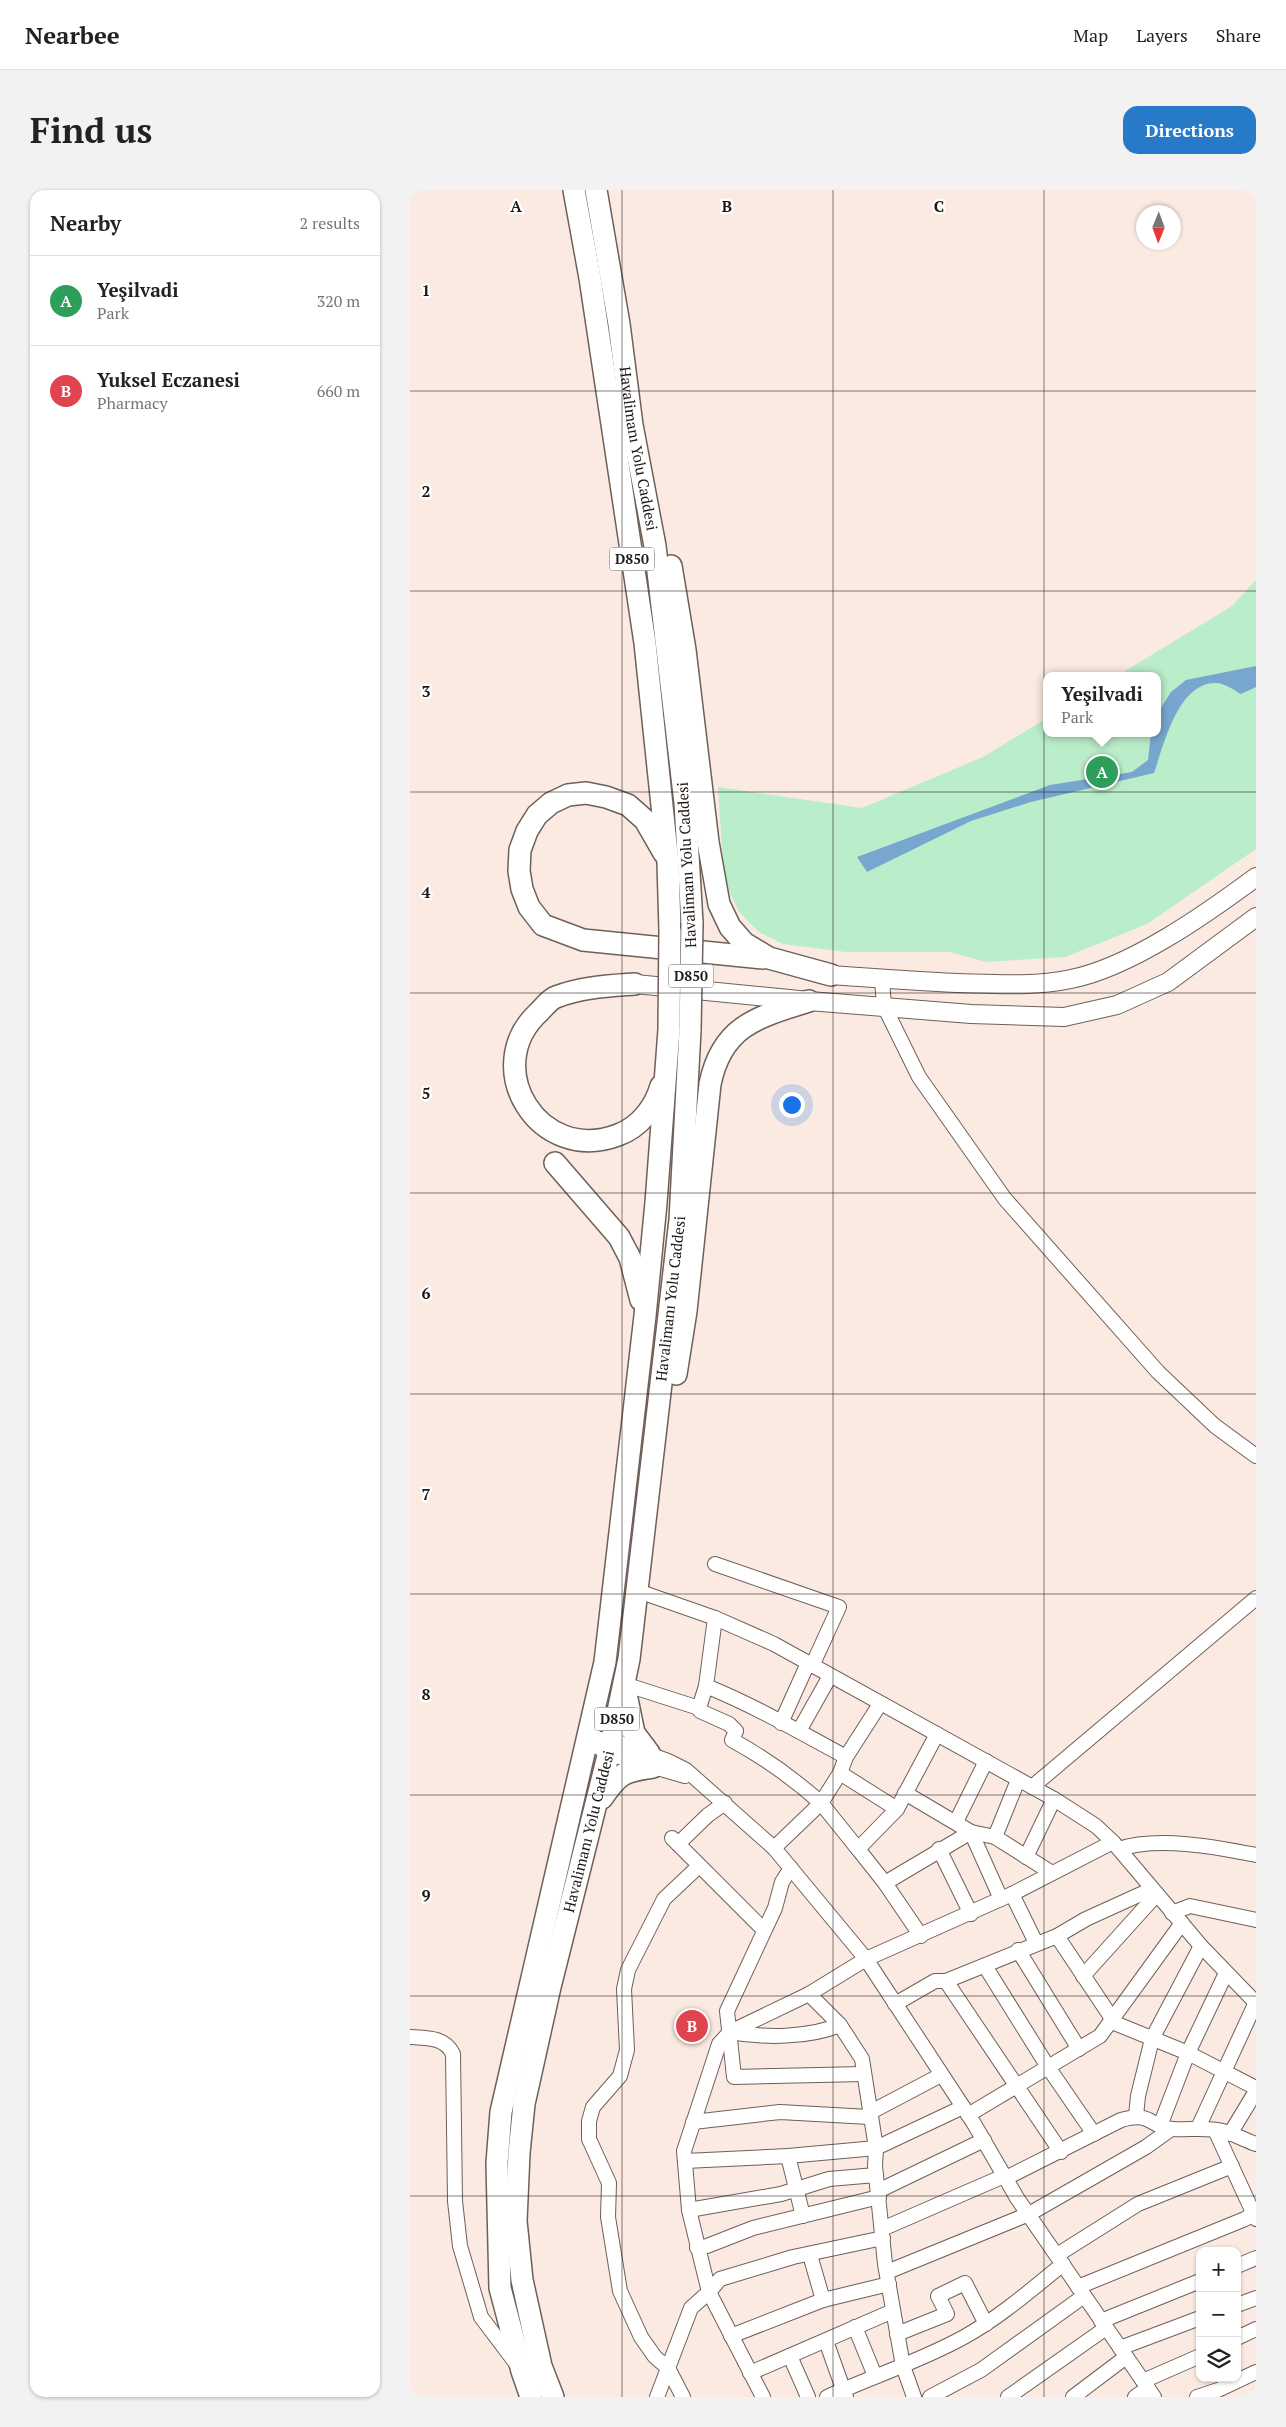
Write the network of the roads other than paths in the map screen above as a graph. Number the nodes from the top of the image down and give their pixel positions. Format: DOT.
graph roads {
  1 [pos="574,190"];
  2 [pos="596,190"];
  3 [pos="619,324"];
  4 [pos="668,863"];
  5 [pos="1256,877"];
  6 [pos="1256,917"];
  7 [pos="769,958"];
  8 [pos="831,975"];
  9 [pos="882,979"];
  10 [pos="635,984"];
  11 [pos="809,1001"];
  12 [pos="884,1006"];
  13 [pos="680,1030"];
  14 [pos="667,1066"];
  15 [pos="555,1162"];
  16 [pos="645,1316"];
  17 [pos="1256,1456"];
  18 [pos="642,1530"];
  19 [pos="715,1564"];
  20 [pos="638,1591"];
  21 [pos="1256,1598"];
  22 [pos="715,1618"];
  23 [pos="810,1665"];
  24 [pos="830,1676"];
  25 [pos="624,1684"];
  26 [pos="706,1686"];
  27 [pos="880,1704"];
  28 [pos="699,1708"];
  29 [pos="781,1723"];
  30 [pos="799,1731"];
  31 [pos="937,1734"];
  32 [pos="588,1740"];
  33 [pos="611,1747"];
  34 [pos="846,1757"];
  35 [pos="651,1760"];
  36 [pos="986,1761"];
  37 [pos="840,1773"];
  38 [pos="1018,1780"];
  39 [pos="1032,1787"];
  40 [pos="905,1793"];
  41 [pos="1054,1799"];
  42 [pos="725,1803"];
  43 [pos="822,1803"];
  44 [pos="596,1806"];
  45 [pos="897,1810"];
  46 [pos="956,1822"];
  47 [pos="970,1832"];
  48 [pos="995,1837"];
  49 [pos="1116,1846"];
  50 [pos="774,1848"];
  51 [pos="858,1849"];
  52 [pos="939,1849"];
  53 [pos="1256,1855"];
  54 [pos="1026,1857"];
  55 [pos="699,1866"];
  56 [pos="791,1868"];
  57 [pos="1052,1872"];
  58 [pos="885,1883"];
  59 [pos="1155,1892"];
  60 [pos="1007,1896"];
  61 [pos="971,1914"];
  62 [pos="1177,1918"];
  63 [pos="1256,1920"];
  64 [pos="764,1930"];
  65 [pos="921,1936"];
  66 [pos="1057,1936"];
  67 [pos="1036,1943"];
  68 [pos="1202,1946"];
  69 [pos="1018,1950"];
  70 [pos="866,1959"];
  71 [pos="985,1966"];
  72 [pos="1226,1973"];
  73 [pos="1083,1976"];
  74 [pos="946,1981"];
  75 [pos="809,1994"];
  76 [pos="1256,2003"];
  77 [pos="896,2004"];
  78 [pos="1113,2021"];
  79 [pos="840,2025"];
  80 [pos="730,2032"];
  81 [pos="410,2037"];
  82 [pos="1152,2039"];
  83 [pos="1079,2049"];
  84 [pos="1188,2054"];
  85 [pos="1048,2067"];
  86 [pos="1223,2073"];
  87 [pos="864,2074"];
  88 [pos="941,2075"];
  89 [pos="1016,2086"];
  90 [pos="1256,2090"];
  91 [pos="965,2111"];
  92 [pos="869,2115"];
  93 [pos="1136,2116"];
  94 [pos="693,2122"];
  95 [pos="1165,2127"];
  96 [pos="1198,2128"];
  97 [pos="1215,2130"];
  98 [pos="1094,2134"];
  99 [pos="1230,2134"];
  100 [pos="984,2140"];
  101 [pos="1256,2144"];
  102 [pos="876,2148"];
  103 [pos="1061,2152"];
  104 [pos="788,2156"];
  105 [pos="685,2161"];
  106 [pos="1232,2166"];
  107 [pos="876,2175"];
  108 [pos="1005,2177"];
  109 [pos="796,2190"];
  110 [pos="878,2194"];
  111 [pos="689,2210"];
  112 [pos="1029,2214"];
  113 [pos="1255,2214"];
  114 [pos="803,2216"];
  115 [pos="882,2234"];
  116 [pos="697,2248"];
  117 [pos="810,2254"];
  118 [pos="1256,2258"];
  119 [pos="1060,2260"];
  120 [pos="1241,2264"];
  121 [pos="888,2278"];
  122 [pos="1196,2283"];
  123 [pos="1081,2291"];
  124 [pos="708,2292"];
  125 [pos="1256,2298"];
  126 [pos="823,2300"];
  127 [pos="1241,2304"];
  128 [pos="893,2311"];
  129 [pos="1196,2320"];
  130 [pos="986,2324"];
  131 [pos="1104,2324"];
  132 [pos="855,2327"];
  133 [pos="1256,2329"];
  134 [pos="897,2334"];
  135 [pos="731,2336"];
  136 [pos="1239,2337"];
  137 [pos="826,2341"];
  138 [pos="1123,2352"];
  139 [pos="790,2356"];
  140 [pos="1196,2359"];
  141 [pos="903,2366"];
  142 [pos="668,2368"];
  143 [pos="522,2371"];
  144 [pos="1256,2372"];
  145 [pos="750,2373"];
  146 [pos="875,2376"];
  147 [pos="1148,2389"];
  148 [pos="845,2393"];
  149 [pos="532,2397"];
  150 [pos="553,2397"];
  151 [pos="657,2397"];
  152 [pos="684,2397"];
  153 [pos="763,2397"];
  154 [pos="808,2397"];
  155 [pos="828,2397"];
  156 [pos="914,2397"];
  157 [pos="930,2397"];
  158 [pos="1008,2397"];
  159 [pos="1073,2397"];
  160 [pos="1135,2397"];
  161 [pos="1197,2397"];
  1 -- 4 [label="highway, Havalimanı Yolu Caddesi / D850"];
  2 -- 3 [label="highway, Havalimanı Yolu Caddesi / D850"];
  3 -- 7 [label="highway"];
  3 -- 13 [label="highway, Havalimanı Yolu Caddesi / D850, bridge"];
  4 -- 7 [label="highway"];
  4 -- 13 [label="highway, Havalimanı Yolu Caddesi / D850, bridge"];
  5 -- 9 [label="main road"];
  6 -- 12 [label="main road"];
  7 -- 8 [label="highway"];
  8 -- 9 [label="main road"];
  9 -- 12 [label="street"];
  10 -- 11 [label="main road"];
  10 -- 14 [label="highway"];
  11 -- 12 [label="main road"];
  11 -- 18 [label="highway"];
  12 -- 17 [label="street"];
  13 -- 14 [label="highway, Havalimanı Yolu Caddesi / D850"];
  13 -- 18 [label="highway, Havalimanı Yolu Caddesi / D850"];
  14 -- 16 [label="highway, Havalimanı Yolu Caddesi / D850"];
  15 -- 16 [label="highway"];
  16 -- 32 [label="highway, Havalimanı Yolu Caddesi / D850"];
  18 -- 20 [label="highway, Havalimanı Yolu Caddesi / D850"];
  19 -- 23 [label="street"];
  20 -- 22 [label="street"];
  20 -- 25 [label="highway, Havalimanı Yolu Caddesi / D850"];
  21 -- 39 [label="street"];
  22 -- 23 [label="street"];
  22 -- 26 [label="street"];
  23 -- 24 [label="street"];
  23 -- 29 [label="street"];
  24 -- 27 [label="street"];
  24 -- 30 [label="street"];
  25 -- 28 [label="street"];
  25 -- 33 [label="highway, Havalimanı Yolu Caddesi / D850"];
  25 -- 35 [label="highway"];
  26 -- 28 [label="street"];
  26 -- 29 [label="street"];
  27 -- 31 [label="street"];
  27 -- 34 [label="street"];
  28 -- 43 [label="street"];
  29 -- 30 [label="street"];
  30 -- 34 [label="street"];
  31 -- 36 [label="street"];
  31 -- 40 [label="street"];
  32 -- 33 [label="street"];
  32 -- 143 [label="highway, Havalimanı Yolu Caddesi / D850"];
  33 -- 35 [label="street"];
  33 -- 44 [label="highway, Havalimanı Yolu Caddesi / D850"];
  34 -- 37 [label="street"];
  35 -- 42 [label="street"];
  35 -- 44 [label="highway"];
  36 -- 38 [label="street"];
  36 -- 46 [label="street"];
  37 -- 43 [label="street"];
  37 -- 45 [label="street"];
  38 -- 39 [label="street"];
  38 -- 48 [label="street"];
  39 -- 41 [label="street"];
  40 -- 45 [label="street"];
  40 -- 46 [label="street"];
  41 -- 49 [label="street"];
  41 -- 54 [label="street"];
  42 -- 50 [label="street"];
  42 -- 55 [label="street"];
  43 -- 50 [label="street"];
  43 -- 51 [label="street"];
  44 -- 150 [label="highway, Havalimanı Yolu Caddesi / D850"];
  45 -- 51 [label="street"];
  46 -- 47 [label="street"];
  47 -- 48 [label="street"];
  47 -- 52 [label="street"];
  47 -- 60 [label="street"];
  48 -- 54 [label="street"];
  49 -- 53 [label="street"];
  49 -- 57 [label="street"];
  49 -- 59 [label="street"];
  50 -- 56 [label="street"];
  51 -- 58 [label="street"];
  52 -- 58 [label="street"];
  52 -- 61 [label="street"];
  54 -- 57 [label="street"];
  55 -- 64 [label="street"];
  55 -- 142 [label="street"];
  56 -- 64 [label="street"];
  56 -- 70 [label="street"];
  57 -- 60 [label="street"];
  58 -- 65 [label="street"];
  59 -- 62 [label="street"];
  59 -- 66 [label="street"];
  59 -- 73 [label="street"];
  60 -- 61 [label="street"];
  60 -- 67 [label="street"];
  61 -- 65 [label="street"];
  62 -- 63 [label="street"];
  62 -- 68 [label="street"];
  62 -- 78 [label="street"];
  64 -- 80 [label="street"];
  65 -- 70 [label="street"];
  66 -- 67 [label="street"];
  66 -- 73 [label="street"];
  67 -- 69 [label="street"];
  68 -- 72 [label="street"];
  68 -- 82 [label="street"];
  69 -- 71 [label="street"];
  69 -- 83 [label="street"];
  70 -- 75 [label="street"];
  70 -- 77 [label="street"];
  71 -- 74 [label="street"];
  71 -- 85 [label="street"];
  72 -- 76 [label="street"];
  72 -- 84 [label="street"];
  73 -- 78 [label="street"];
  74 -- 77 [label="street"];
  74 -- 89 [label="street"];
  75 -- 79 [label="street"];
  75 -- 80 [label="street"];
  76 -- 86 [label="street"];
  77 -- 88 [label="street"];
  78 -- 82 [label="street"];
  78 -- 83 [label="street"];
  79 -- 80 [label="street"];
  79 -- 87 [label="street"];
  80 -- 87 [label="street"];
  80 -- 94 [label="street"];
  81 -- 143 [label="street"];
  82 -- 84 [label="street"];
  82 -- 93 [label="street"];
  83 -- 85 [label="street"];
  84 -- 86 [label="street"];
  84 -- 95 [label="street"];
  85 -- 89 [label="street"];
  85 -- 98 [label="street"];
  86 -- 90 [label="street"];
  86 -- 96 [label="street"];
  87 -- 92 [label="street"];
  88 -- 91 [label="street"];
  88 -- 92 [label="street"];
  89 -- 91 [label="street"];
  89 -- 103 [label="street"];
  90 -- 99 [label="street"];
  91 -- 100 [label="street"];
  91 -- 102 [label="street"];
  92 -- 94 [label="street"];
  92 -- 102 [label="street"];
  93 -- 95 [label="street"];
  93 -- 98 [label="street"];
  94 -- 105 [label="street"];
  95 -- 96 [label="street"];
  95 -- 112 [label="street"];
  96 -- 97 [label="street"];
  97 -- 99 [label="street"];
  97 -- 106 [label="street"];
  98 -- 103 [label="street"];
  99 -- 101 [label="street"];
  100 -- 108 [label="street"];
  100 -- 110 [label="street"];
  102 -- 104 [label="street"];
  102 -- 107 [label="street"];
  103 -- 108 [label="street"];
  104 -- 105 [label="street"];
  104 -- 109 [label="street"];
  105 -- 111 [label="street"];
  106 -- 113 [label="street"];
  106 -- 119 [label="street"];
  107 -- 109 [label="street"];
  107 -- 110 [label="street"];
  108 -- 112 [label="street"];
  108 -- 115 [label="street"];
  109 -- 111 [label="street"];
  109 -- 114 [label="street"];
  110 -- 114 [label="street"];
  110 -- 115 [label="street"];
  111 -- 116 [label="street"];
  112 -- 119 [label="street"];
  112 -- 121 [label="street"];
  113 -- 123 [label="street"];
  114 -- 116 [label="street"];
  115 -- 117 [label="street"];
  115 -- 121 [label="street"];
  116 -- 124 [label="street"];
  117 -- 124 [label="street"];
  117 -- 126 [label="street"];
  118 -- 120 [label="street"];
  119 -- 123 [label="street"];
  119 -- 130 [label="street"];
  121 -- 126 [label="street"];
  121 -- 128 [label="street"];
  122 -- 131 [label="street"];
  123 -- 131 [label="street"];
  123 -- 157 [label="street"];
  124 -- 135 [label="street"];
  124 -- 142 [label="street"];
  125 -- 127 [label="street"];
  126 -- 135 [label="street"];
  128 -- 132 [label="street"];
  128 -- 134 [label="street"];
  129 -- 138 [label="street"];
  130 -- 134 [label="street"];
  130 -- 141 [label="street"];
  131 -- 138 [label="street"];
  131 -- 158 [label="street"];
  132 -- 137 [label="street"];
  132 -- 146 [label="street"];
  133 -- 136 [label="street"];
  134 -- 141 [label="street"];
  135 -- 145 [label="street"];
  137 -- 139 [label="street"];
  137 -- 148 [label="street"];
  138 -- 147 [label="street"];
  138 -- 159 [label="street"];
  139 -- 145 [label="street"];
  139 -- 154 [label="street"];
  140 -- 147 [label="street"];
  141 -- 146 [label="street"];
  141 -- 156 [label="street"];
  142 -- 151 [label="street"];
  142 -- 152 [label="street"];
  143 -- 149 [label="highway, Havalimanı Yolu Caddesi / D850"];
  144 -- 161 [label="street"];
  145 -- 153 [label="street"];
  146 -- 148 [label="street"];
  147 -- 160 [label="street"];
  148 -- 155 [label="street"];
}
